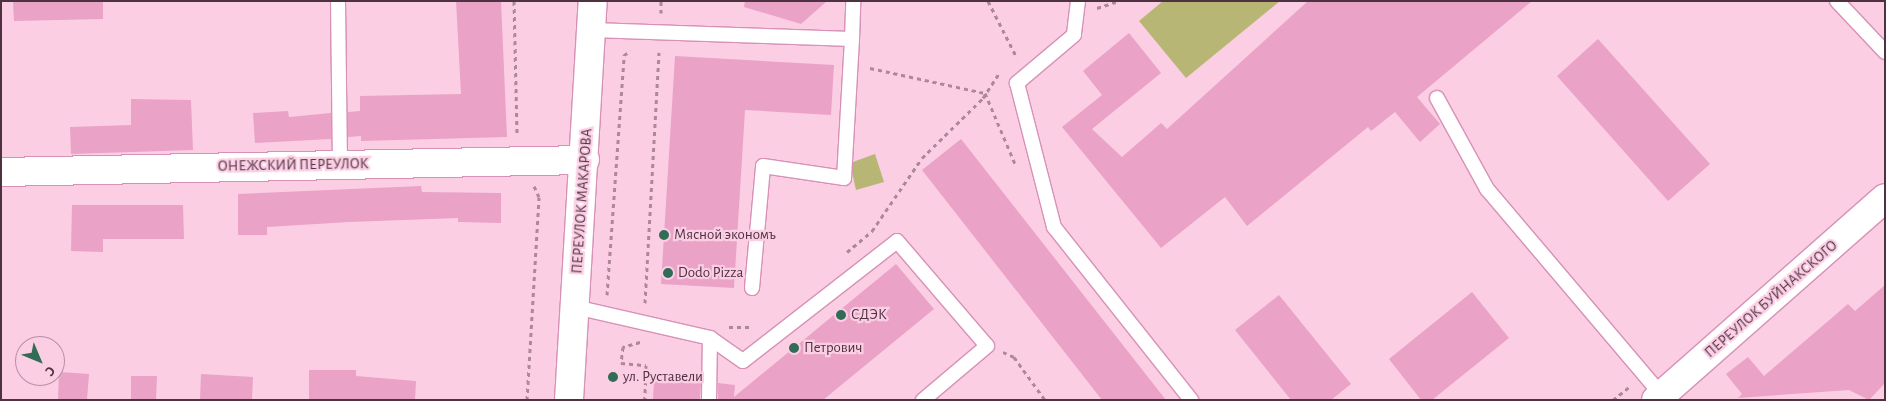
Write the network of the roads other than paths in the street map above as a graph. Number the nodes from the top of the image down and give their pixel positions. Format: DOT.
graph roads {
  1 [pos="338,1"];
  2 [pos="594,1"];
  3 [pos="853,1"];
  4 [pos="1078,1"];
  5 [pos="1837,1"];
  6 [pos="592,30"];
  7 [pos="852,39"];
  8 [pos="1885,52"];
  9 [pos="1437,98"];
  10 [pos="585,160"];
  11 [pos="340,163"];
  12 [pos="1,172"];
  13 [pos="1885,198"];
  14 [pos="752,288"];
  15 [pos="575,307"];
  16 [pos="710,338"];
  17 [pos="1659,397"];
  18 [pos="569,400"];
  19 [pos="709,400"];
  20 [pos="923,400"];
  21 [pos="1191,400"];
  1 -- 11 [label="lane"];
  2 -- 6 [label="street, ПЕРЕУЛОК МАКАРОВА"];
  3 -- 7 [label="lane"];
  4 -- 21 [label="lane"];
  5 -- 8 [label="lane"];
  6 -- 7 [label="lane"];
  6 -- 10 [label="street, ПЕРЕУЛОК МАКАРОВА"];
  7 -- 14 [label="lane"];
  9 -- 17 [label="lane"];
  10 -- 11 [label="street, ОНЕЖСКИЙ ПЕРЕУЛОК"];
  10 -- 15 [label="street, ПЕРЕУЛОК МАКАРОВА"];
  11 -- 12 [label="street, ОНЕЖСКИЙ ПЕРЕУЛОК"];
  13 -- 17 [label="street, ПЕРЕУЛОК БУЙНАКСКОГО"];
  15 -- 16 [label="lane"];
  15 -- 18 [label="street, ПЕРЕУЛОК МАКАРОВА"];
  16 -- 19 [label="lane"];
  16 -- 20 [label="lane"];
}
